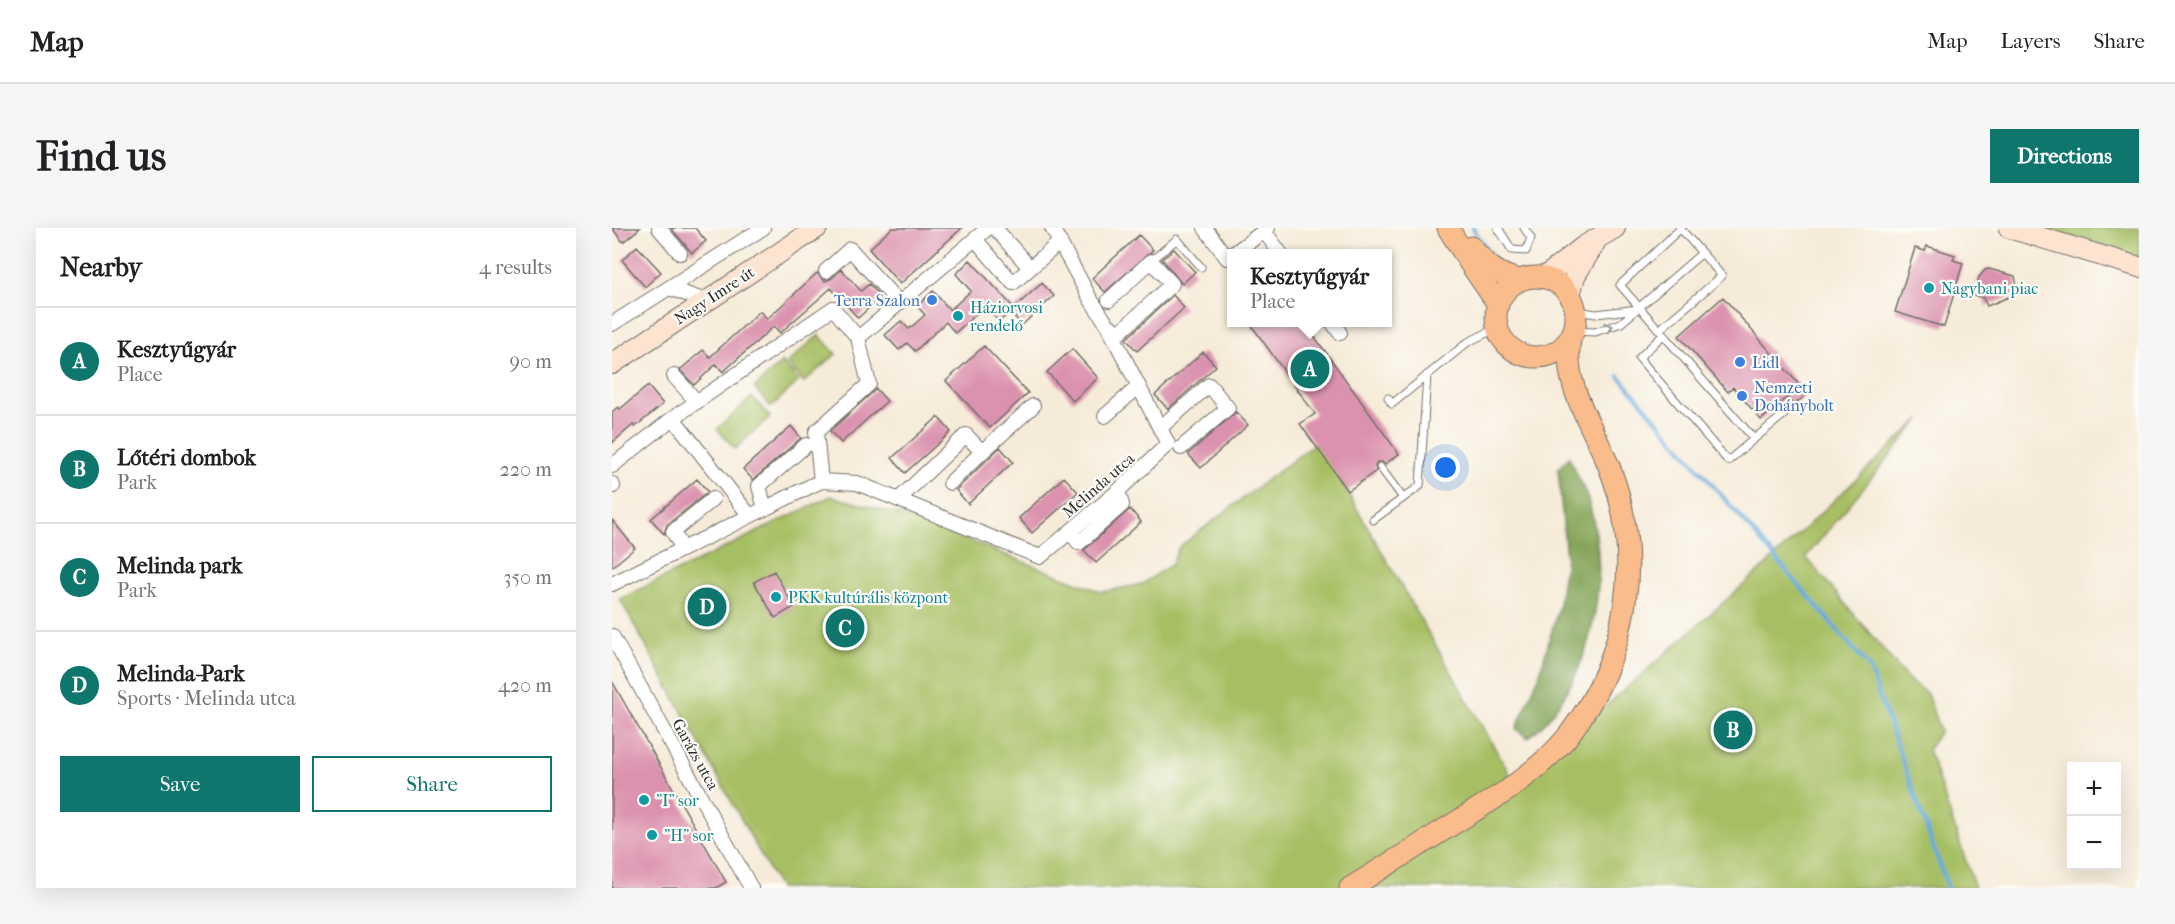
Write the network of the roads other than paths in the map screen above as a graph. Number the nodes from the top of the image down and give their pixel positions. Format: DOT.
graph roads {
  1 [pos="659,228"];
  2 [pos="763,228"];
  3 [pos="817,228"];
  4 [pos="988,228"];
  5 [pos="996,228"];
  6 [pos="1052,228"];
  7 [pos="1205,228"];
  8 [pos="1448,228"];
  9 [pos="1455,228"];
  10 [pos="1498,228"];
  11 [pos="1524,228"];
  12 [pos="1680,228"];
  13 [pos="2008,228"];
  14 [pos="1266,229"];
  15 [pos="1606,233"];
  16 [pos="975,239"];
  17 [pos="1060,242"];
  18 [pos="1239,249"];
  19 [pos="1278,249"];
  20 [pos="680,253"];
  21 [pos="1702,253"];
  22 [pos="1227,258"];
  23 [pos="1151,261"];
  24 [pos="1201,267"];
  25 [pos="2139,267"];
  26 [pos="1030,268"];
  27 [pos="826,271"];
  28 [pos="1529,278"];
  29 [pos="669,288"];
  30 [pos="1572,299"];
  31 [pos="1109,300"];
  32 [pos="705,301"];
  33 [pos="1499,302"];
  34 [pos="899,303"];
  35 [pos="1639,308"];
  36 [pos="612,324"];
  37 [pos="1107,324"];
  38 [pos="1497,328"];
  39 [pos="1661,333"];
  40 [pos="1572,335"];
  41 [pos="858,338"];
  42 [pos="1539,358"];
  43 [pos="612,364"];
  44 [pos="1427,375"];
  45 [pos="674,376"];
  46 [pos="1138,387"];
  47 [pos="1388,398"];
  48 [pos="697,402"];
  49 [pos="1033,406"];
  50 [pos="1786,413"];
  51 [pos="1105,416"];
  52 [pos="673,418"];
  53 [pos="1588,422"];
  54 [pos="1160,428"];
  55 [pos="1754,439"];
  56 [pos="806,445"];
  57 [pos="1181,448"];
  58 [pos="982,452"];
  59 [pos="612,466"];
  60 [pos="1380,467"];
  61 [pos="821,481"];
  62 [pos="950,483"];
  63 [pos="1403,498"];
  64 [pos="713,499"];
  65 [pos="898,500"];
  66 [pos="765,509"];
  67 [pos="750,516"];
  68 [pos="1373,519"];
  69 [pos="683,549"];
  70 [pos="612,584"];
  71 [pos="612,636"];
  72 [pos="751,888"];
  73 [pos="1350,888"];
  1 -- 20 [label="street"];
  2 -- 29 [label="street"];
  3 -- 32 [label="main road, Nagy Imre út"];
  4 -- 16 [label="street"];
  5 -- 26 [label="street"];
  6 -- 17 [label="street"];
  7 -- 22 [label="street"];
  8 -- 33 [label="main road"];
  9 -- 28 [label="main road"];
  10 -- 11 [label="lane"];
  12 -- 21 [label="lane"];
  12 -- 35 [label="lane"];
  13 -- 25 [label="main road"];
  14 -- 18 [label="street"];
  14 -- 19 [label="street"];
  15 -- 28 [label="main road"];
  15 -- 30 [label="main road"];
  16 -- 26 [label="street"];
  16 -- 34 [label="street"];
  17 -- 26 [label="street"];
  17 -- 37 [label="street"];
  21 -- 35 [label="lane"];
  21 -- 39 [label="lane"];
  23 -- 24 [label="lane"];
  23 -- 31 [label="street"];
  23 -- 37 [label="street"];
  27 -- 34 [label="street"];
  28 -- 30 [label="main road"];
  28 -- 33 [label="main road"];
  29 -- 32 [label="street"];
  29 -- 36 [label="street"];
  30 -- 35 [label="lane"];
  30 -- 40 [label="main road"];
  32 -- 43 [label="main road, Nagy Imre út"];
  33 -- 38 [label="main road"];
  34 -- 41 [label="street"];
  35 -- 39 [label="lane"];
  40 -- 35 [label="lane, one-way"];
  37 -- 46 [label="street"];
  38 -- 42 [label="main road"];
  38 -- 44 [label="lane"];
  39 -- 55 [label="lane"];
  39 -- 55 [label="lane"];
  40 -- 42 [label="main road"];
  40 -- 53 [label="main road"];
  41 -- 48 [label="street"];
  41 -- 61 [label="street"];
  42 -- 53 [label="main road"];
  44 -- 47 [label="lane"];
  44 -- 63 [label="lane"];
  45 -- 48 [label="street"];
  46 -- 51 [label="street"];
  46 -- 54 [label="street"];
  48 -- 52 [label="street"];
  49 -- 58 [label="street"];
  50 -- 55 [label="lane"];
  52 -- 59 [label="street"];
  52 -- 67 [label="street"];
  53 -- 73 [label="main road"];
  54 -- 57 [label="street"];
  54 -- 65 [label="street, Melinda utca"];
  56 -- 66 [label="street"];
  58 -- 62 [label="street"];
  58 -- 65 [label="street"];
  60 -- 63 [label="lane"];
  61 -- 65 [label="street, Melinda utca"];
  61 -- 66 [label="street, Melinda utca"];
  63 -- 68 [label="lane"];
  64 -- 69 [label="street"];
  66 -- 67 [label="street, Melinda utca"];
  67 -- 69 [label="street, Melinda utca"];
  69 -- 70 [label="street, Melinda utca"];
  71 -- 72 [label="street, Garázs utca"];
}
